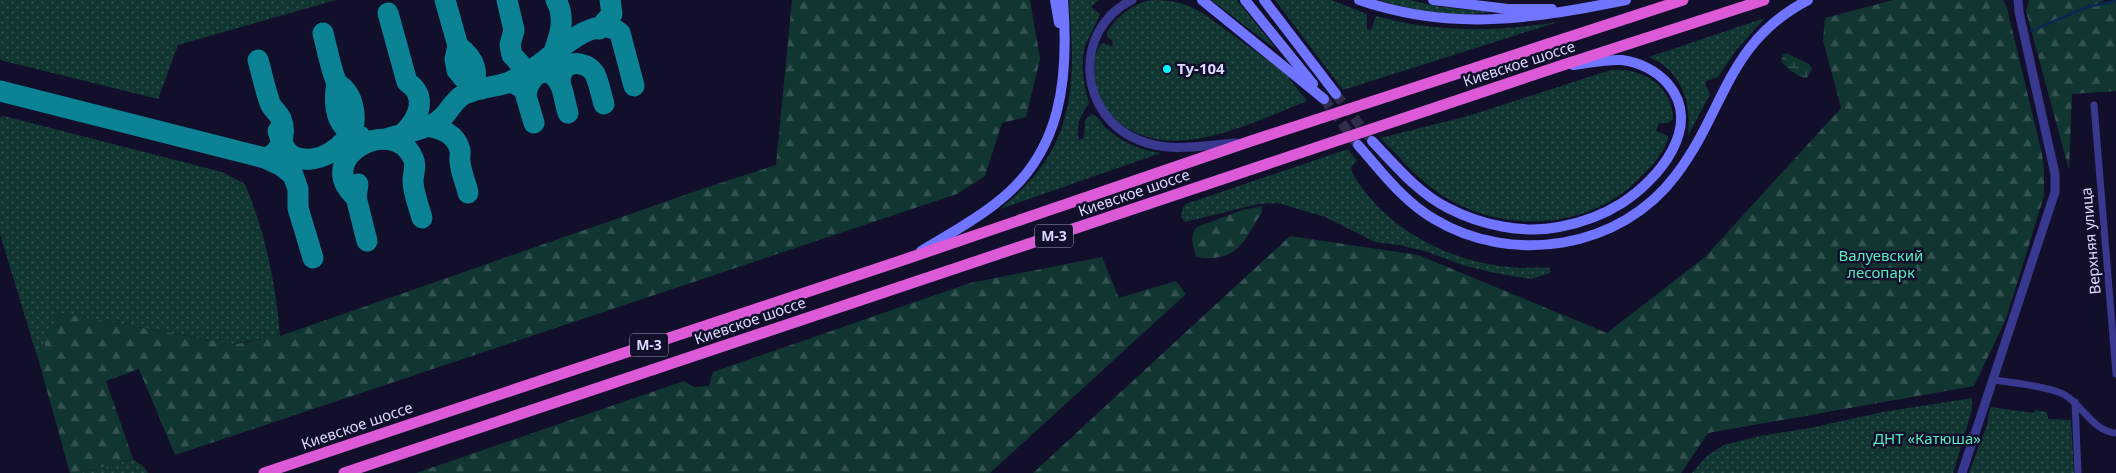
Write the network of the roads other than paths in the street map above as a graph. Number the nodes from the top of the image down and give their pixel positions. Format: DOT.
graph roads {
  1 [pos="1055,0"];
  2 [pos="1063,0"];
  3 [pos="1132,0"];
  4 [pos="1194,0"];
  5 [pos="1202,0"];
  6 [pos="1245,0"];
  7 [pos="1264,0"];
  8 [pos="1359,0"];
  9 [pos="1433,0"];
  10 [pos="1626,0"];
  11 [pos="1683,0"];
  12 [pos="1764,0"];
  13 [pos="1808,0"];
  14 [pos="2018,0"];
  15 [pos="1598,6"];
  16 [pos="1210,7"];
  17 [pos="1065,61"];
  18 [pos="1560,66"];
  19 [pos="1336,94"];
  20 [pos="2094,105"];
  21 [pos="1252,141"];
  22 [pos="1372,141"];
  23 [pos="1358,146"];
  24 [pos="906,259"];
  25 [pos="2116,374"];
  26 [pos="1994,380"];
  27 [pos="2075,402"];
  28 [pos="2116,433"];
  29 [pos="2079,472"];
  30 [pos="264,473"];
  31 [pos="344,473"];
  32 [pos="1962,473"];
  1 -- 17 [label="main road"];
  2 -- 17 [label="main road"];
  3 -- 21 [label="street"];
  4 -- 16 [label="street"];
  5 -- 16 [label="main road"];
  6 -- 16 [label="main road"];
  7 -- 19 [label="main road"];
  8 -- 15 [label="main road"];
  9 -- 15 [label="main road"];
  10 -- 15 [label="main road"];
  11 -- 21 [label="highway, Киевское шоссе / М-3"];
  12 -- 18 [label="highway, Киевское шоссе / М-3"];
  13 -- 23 [label="main road"];
  14 -- 26 [label="street"];
  17 -- 24 [label="main road"];
  18 -- 22 [label="main road"];
  18 -- 31 [label="highway, Киевское шоссе / М-3"];
  20 -- 25 [label="street, Верхняя улица"];
  21 -- 24 [label="highway, Киевское шоссе / М-3"];
  24 -- 30 [label="highway, Киевское шоссе / М-3"];
  26 -- 27 [label="street"];
  26 -- 32 [label="street"];
  27 -- 28 [label="street"];
  27 -- 29 [label="street"];
}
